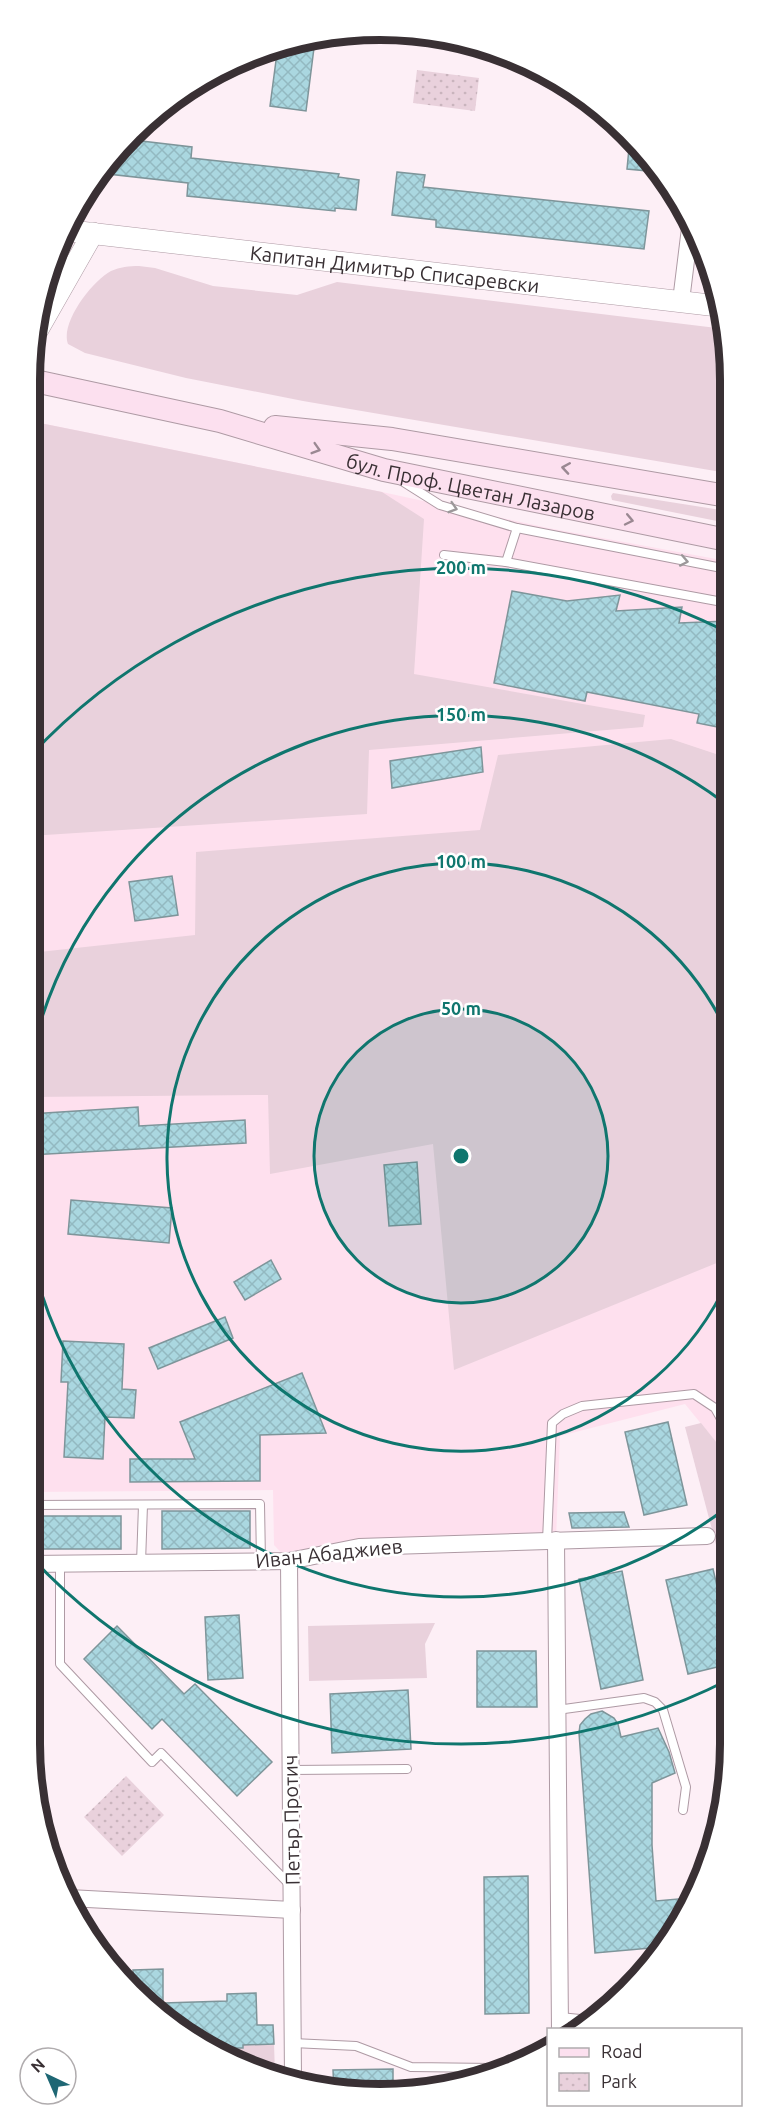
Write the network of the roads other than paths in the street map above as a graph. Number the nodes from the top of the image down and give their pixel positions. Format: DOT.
graph roads {
  1 [pos="75,231"];
  2 [pos="93,233"];
  3 [pos="688,238"];
  4 [pos="681,301"];
  5 [pos="711,305"];
  6 [pos="47,314"];
  7 [pos="40,382"];
  8 [pos="220,421"];
  9 [pos="384,470"];
  10 [pos="720,495"];
  11 [pos="517,528"];
  12 [pos="720,539"];
  13 [pos="444,555"];
  14 [pos="506,562"];
  15 [pos="720,568"];
  16 [pos="720,602"];
  17 [pos="720,1417"];
  18 [pos="143,1505"];
  19 [pos="40,1506"];
  20 [pos="706,1536"];
  21 [pos="551,1540"];
  22 [pos="261,1561"];
  23 [pos="289,1561"];
  24 [pos="141,1563"];
  25 [pos="40,1564"];
  26 [pos="60,1564"];
  27 [pos="557,1710"];
  28 [pos="407,1769"];
  29 [pos="291,1770"];
  30 [pos="682,1810"];
  31 [pos="292,1886"];
  32 [pos="78,1898"];
  33 [pos="292,1910"];
  34 [pos="560,2024"];
  35 [pos="293,2043"];
  36 [pos="480,2068"];
  37 [pos="293,2072"];
  1 -- 2 [label="street, Капитан Димитър Списаревски"];
  2 -- 4 [label="street, Капитан Димитър Списаревски"];
  2 -- 6 [label="street"];
  3 -- 4 [label="street"];
  4 -- 5 [label="street, Капитан Димитър Списаревски"];
  7 -- 8 [label="main road, бул. Проф. Цветан Лазаров"];
  8 -- 9 [label="main road, бул. Проф. Цветан Лазаров, one-way"];
  10 -- 8 [label="main road, бул. Проф. Цветан Лазаров, one-way"];
  9 -- 11 [label="lane, one-way"];
  9 -- 12 [label="main road, бул. Проф. Цветан Лазаров, one-way"];
  11 -- 14 [label="lane"];
  11 -- 15 [label="lane, one-way"];
  13 -- 14 [label="lane"];
  14 -- 16 [label="lane"];
  17 -- 21 [label="lane"];
  18 -- 19 [label="lane"];
  18 -- 22 [label="lane"];
  18 -- 24 [label="lane"];
  20 -- 21 [label="street, Иван Абаджиев"];
  21 -- 23 [label="street, Иван Абаджиев"];
  21 -- 27 [label="street"];
  22 -- 23 [label="street, Иван Абаджиев"];
  22 -- 24 [label="street, Иван Абаджиев"];
  23 -- 29 [label="street, Петър Протич"];
  24 -- 26 [label="street, Иван Абаджиев"];
  25 -- 26 [label="street, Иван Абаджиев"];
  26 -- 31 [label="lane"];
  27 -- 30 [label="lane"];
  27 -- 34 [label="street"];
  28 -- 29 [label="lane"];
  29 -- 31 [label="street, Петър Протич"];
  31 -- 33 [label="street, Петър Протич"];
  32 -- 33 [label="street"];
  33 -- 35 [label="street, Петър Протич"];
  35 -- 36 [label="lane"];
  35 -- 37 [label="street, Петър Протич"];
}
